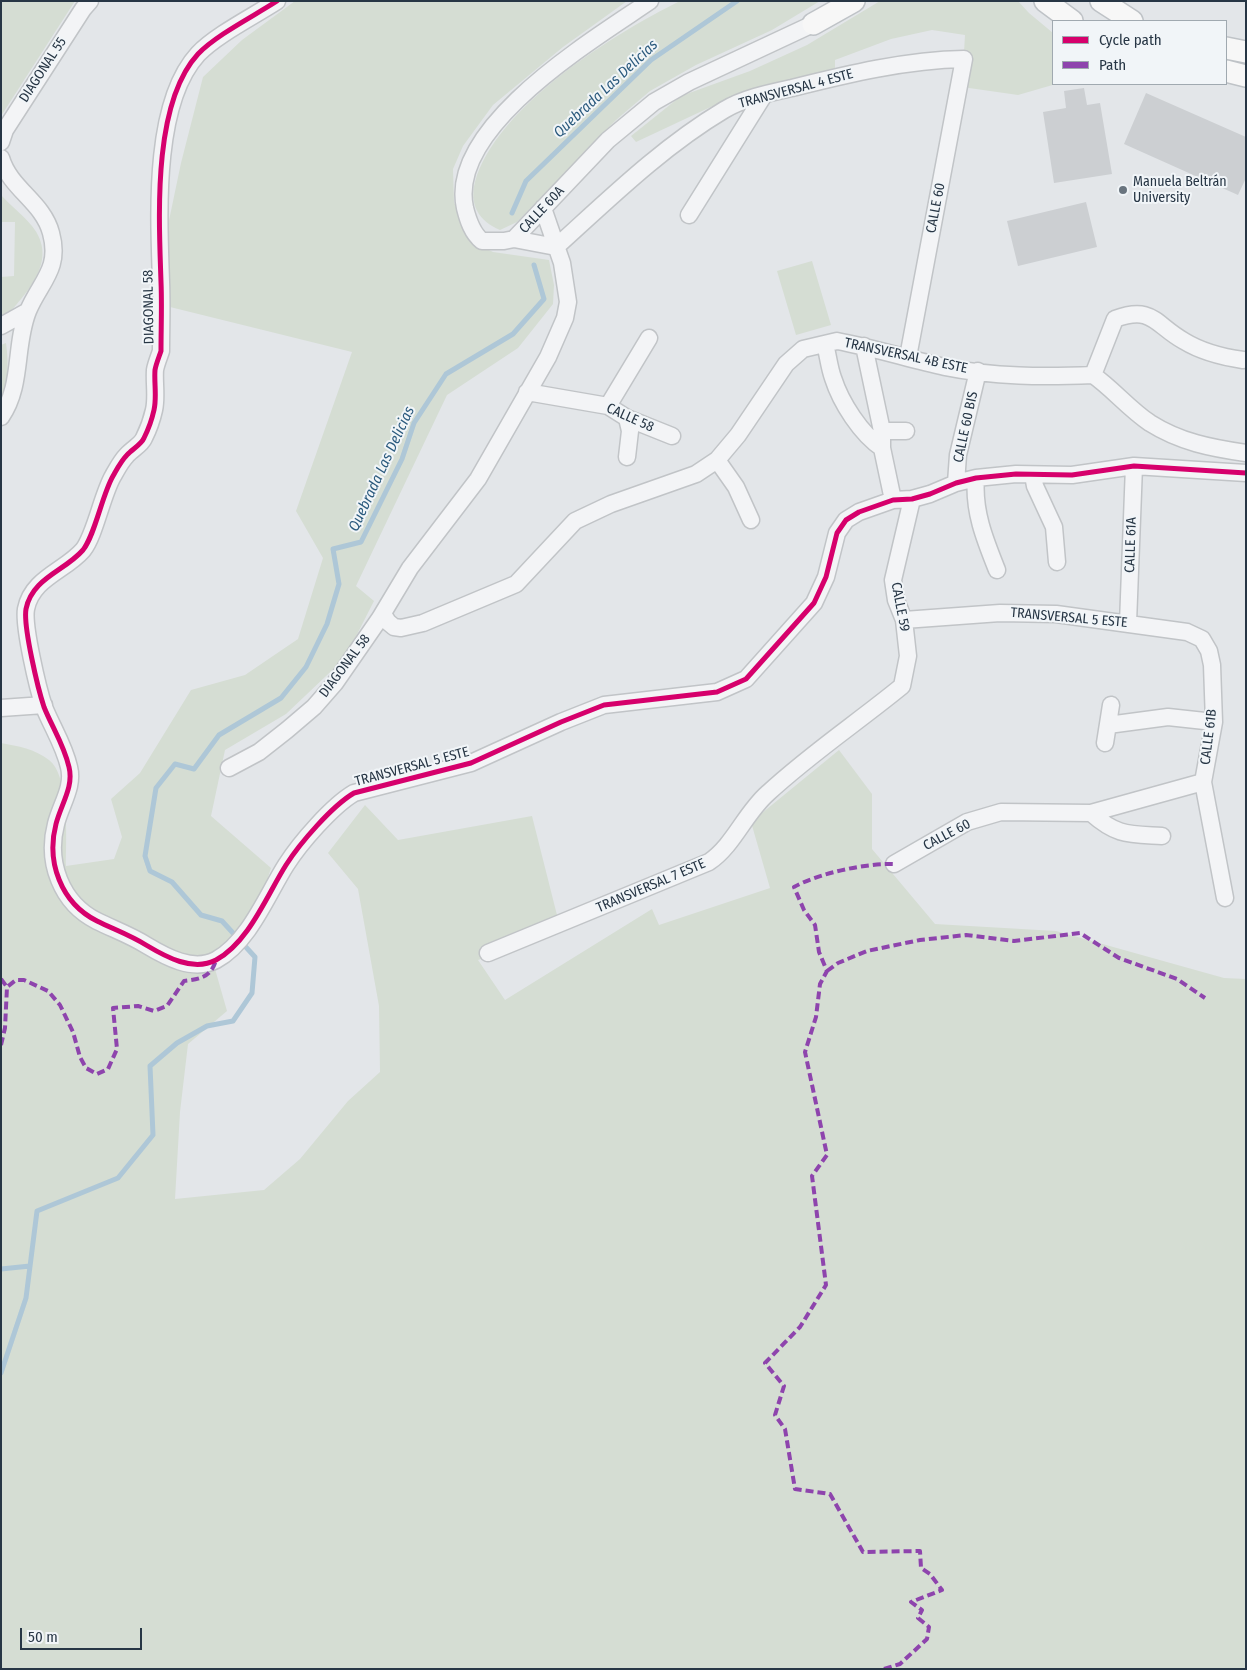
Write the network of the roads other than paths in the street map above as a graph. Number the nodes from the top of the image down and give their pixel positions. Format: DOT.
graph roads {
  1 [pos="90,1"];
  2 [pos="277,1"];
  3 [pos="650,1"];
  4 [pos="843,1"];
  5 [pos="854,1"];
  6 [pos="1045,1"];
  7 [pos="1066,1"];
  8 [pos="1101,1"];
  9 [pos="1071,20"];
  10 [pos="1087,20"];
  11 [pos="1129,20"];
  12 [pos="813,24"];
  13 [pos="1227,48"];
  14 [pos="1246,52"];
  15 [pos="964,59"];
  16 [pos="1227,71"];
  17 [pos="1246,76"];
  18 [pos="764,95"];
  19 [pos="1,142"];
  20 [pos="1,158"];
  21 [pos="543,208"];
  22 [pos="688,215"];
  23 [pos="514,239"];
  24 [pos="556,247"];
  25 [pos="28,311"];
  26 [pos="1,326"];
  27 [pos="649,338"];
  28 [pos="825,344"];
  29 [pos="864,346"];
  30 [pos="908,357"];
  31 [pos="1243,360"];
  32 [pos="978,371"];
  33 [pos="1093,374"];
  34 [pos="527,392"];
  35 [pos="608,406"];
  36 [pos="1,417"];
  37 [pos="627,418"];
  38 [pos="882,431"];
  39 [pos="906,431"];
  40 [pos="672,436"];
  41 [pos="882,448"];
  42 [pos="1246,453"];
  43 [pos="627,457"];
  44 [pos="717,460"];
  45 [pos="1134,466"];
  46 [pos="1246,473"];
  47 [pos="1033,475"];
  48 [pos="976,478"];
  49 [pos="956,483"];
  50 [pos="912,499"];
  51 [pos="893,500"];
  52 [pos="751,520"];
  53 [pos="1057,562"];
  54 [pos="997,570"];
  55 [pos="383,614"];
  56 [pos="904,620"];
  57 [pos="1128,623"];
  58 [pos="1202,639"];
  59 [pos="902,686"];
  60 [pos="44,705"];
  61 [pos="1111,705"];
  62 [pos="1,708"];
  63 [pos="1214,722"];
  64 [pos="1108,725"];
  65 [pos="1105,743"];
  66 [pos="229,768"];
  67 [pos="1202,782"];
  68 [pos="1091,813"];
  69 [pos="1162,836"];
  70 [pos="894,864"];
  71 [pos="1225,898"];
  72 [pos="488,953"];
  1 -- 19 [label="street, DIAGONAL 55"];
  2 -- 60 [label="street, DIAGONAL 58"];
  3 -- 23 [label="street, CALLE 60A"];
  4 -- 12 [label="street, CALLE 60A"];
  5 -- 12 [label="main road"];
  6 -- 9 [label="main road"];
  7 -- 10 [label="main road"];
  8 -- 11 [label="main road"];
  12 -- 21 [label="street, CALLE 60A"];
  13 -- 14 [label="main road"];
  15 -- 18 [label="street, TRANSVERSAL 4 ESTE"];
  15 -- 30 [label="street, CALLE 60"];
  16 -- 17 [label="main road"];
  18 -- 22 [label="street"];
  18 -- 24 [label="street, TRANSVERSAL 4 ESTE"];
  20 -- 25 [label="street"];
  21 -- 23 [label="street, CALLE 60A"];
  21 -- 24 [label="street, DIAGONAL 58"];
  23 -- 24 [label="street"];
  24 -- 34 [label="street, DIAGONAL 58"];
  25 -- 26 [label="street"];
  25 -- 36 [label="street"];
  27 -- 35 [label="street"];
  28 -- 29 [label="street, TRANSVERSAL 4B ESTE"];
  28 -- 41 [label="street"];
  28 -- 44 [label="street, TRANSVERSAL 4B ESTE"];
  29 -- 30 [label="street, TRANSVERSAL 4B ESTE"];
  29 -- 38 [label="street"];
  30 -- 32 [label="street, TRANSVERSAL 4B ESTE"];
  31 -- 33 [label="street"];
  32 -- 33 [label="street, TRANSVERSAL 4B ESTE"];
  32 -- 49 [label="street, CALLE 60 BIS"];
  33 -- 42 [label="street"];
  34 -- 35 [label="street, CALLE 58"];
  34 -- 55 [label="street, DIAGONAL 58"];
  35 -- 37 [label="street, CALLE 58"];
  37 -- 40 [label="street, CALLE 58"];
  37 -- 43 [label="street"];
  38 -- 39 [label="street"];
  38 -- 41 [label="street"];
  41 -- 51 [label="street"];
  44 -- 52 [label="street"];
  44 -- 55 [label="street, TRANSVERSAL 4B ESTE"];
  45 -- 46 [label="street"];
  45 -- 47 [label="street"];
  45 -- 57 [label="street, CALLE 61A"];
  47 -- 48 [label="street"];
  47 -- 53 [label="street"];
  48 -- 49 [label="street"];
  48 -- 54 [label="street, CALLE 60 BIS"];
  49 -- 50 [label="street"];
  50 -- 51 [label="street"];
  50 -- 56 [label="street, CALLE 59"];
  51 -- 60 [label="street, TRANSVERSAL 5 ESTE"];
  55 -- 66 [label="street, DIAGONAL 58"];
  56 -- 57 [label="street, TRANSVERSAL 5 ESTE"];
  56 -- 59 [label="street, CALLE 59"];
  57 -- 58 [label="street, TRANSVERSAL 5 ESTE"];
  58 -- 63 [label="street, CALLE 61B"];
  59 -- 72 [label="street, TRANSVERSAL 7 ESTE"];
  60 -- 62 [label="street"];
  61 -- 64 [label="street"];
  63 -- 64 [label="street"];
  63 -- 67 [label="street, CALLE 61B"];
  64 -- 65 [label="street"];
  67 -- 68 [label="street, CALLE 61B"];
  67 -- 71 [label="street"];
  68 -- 69 [label="street"];
  68 -- 70 [label="street, CALLE 60"];
}
